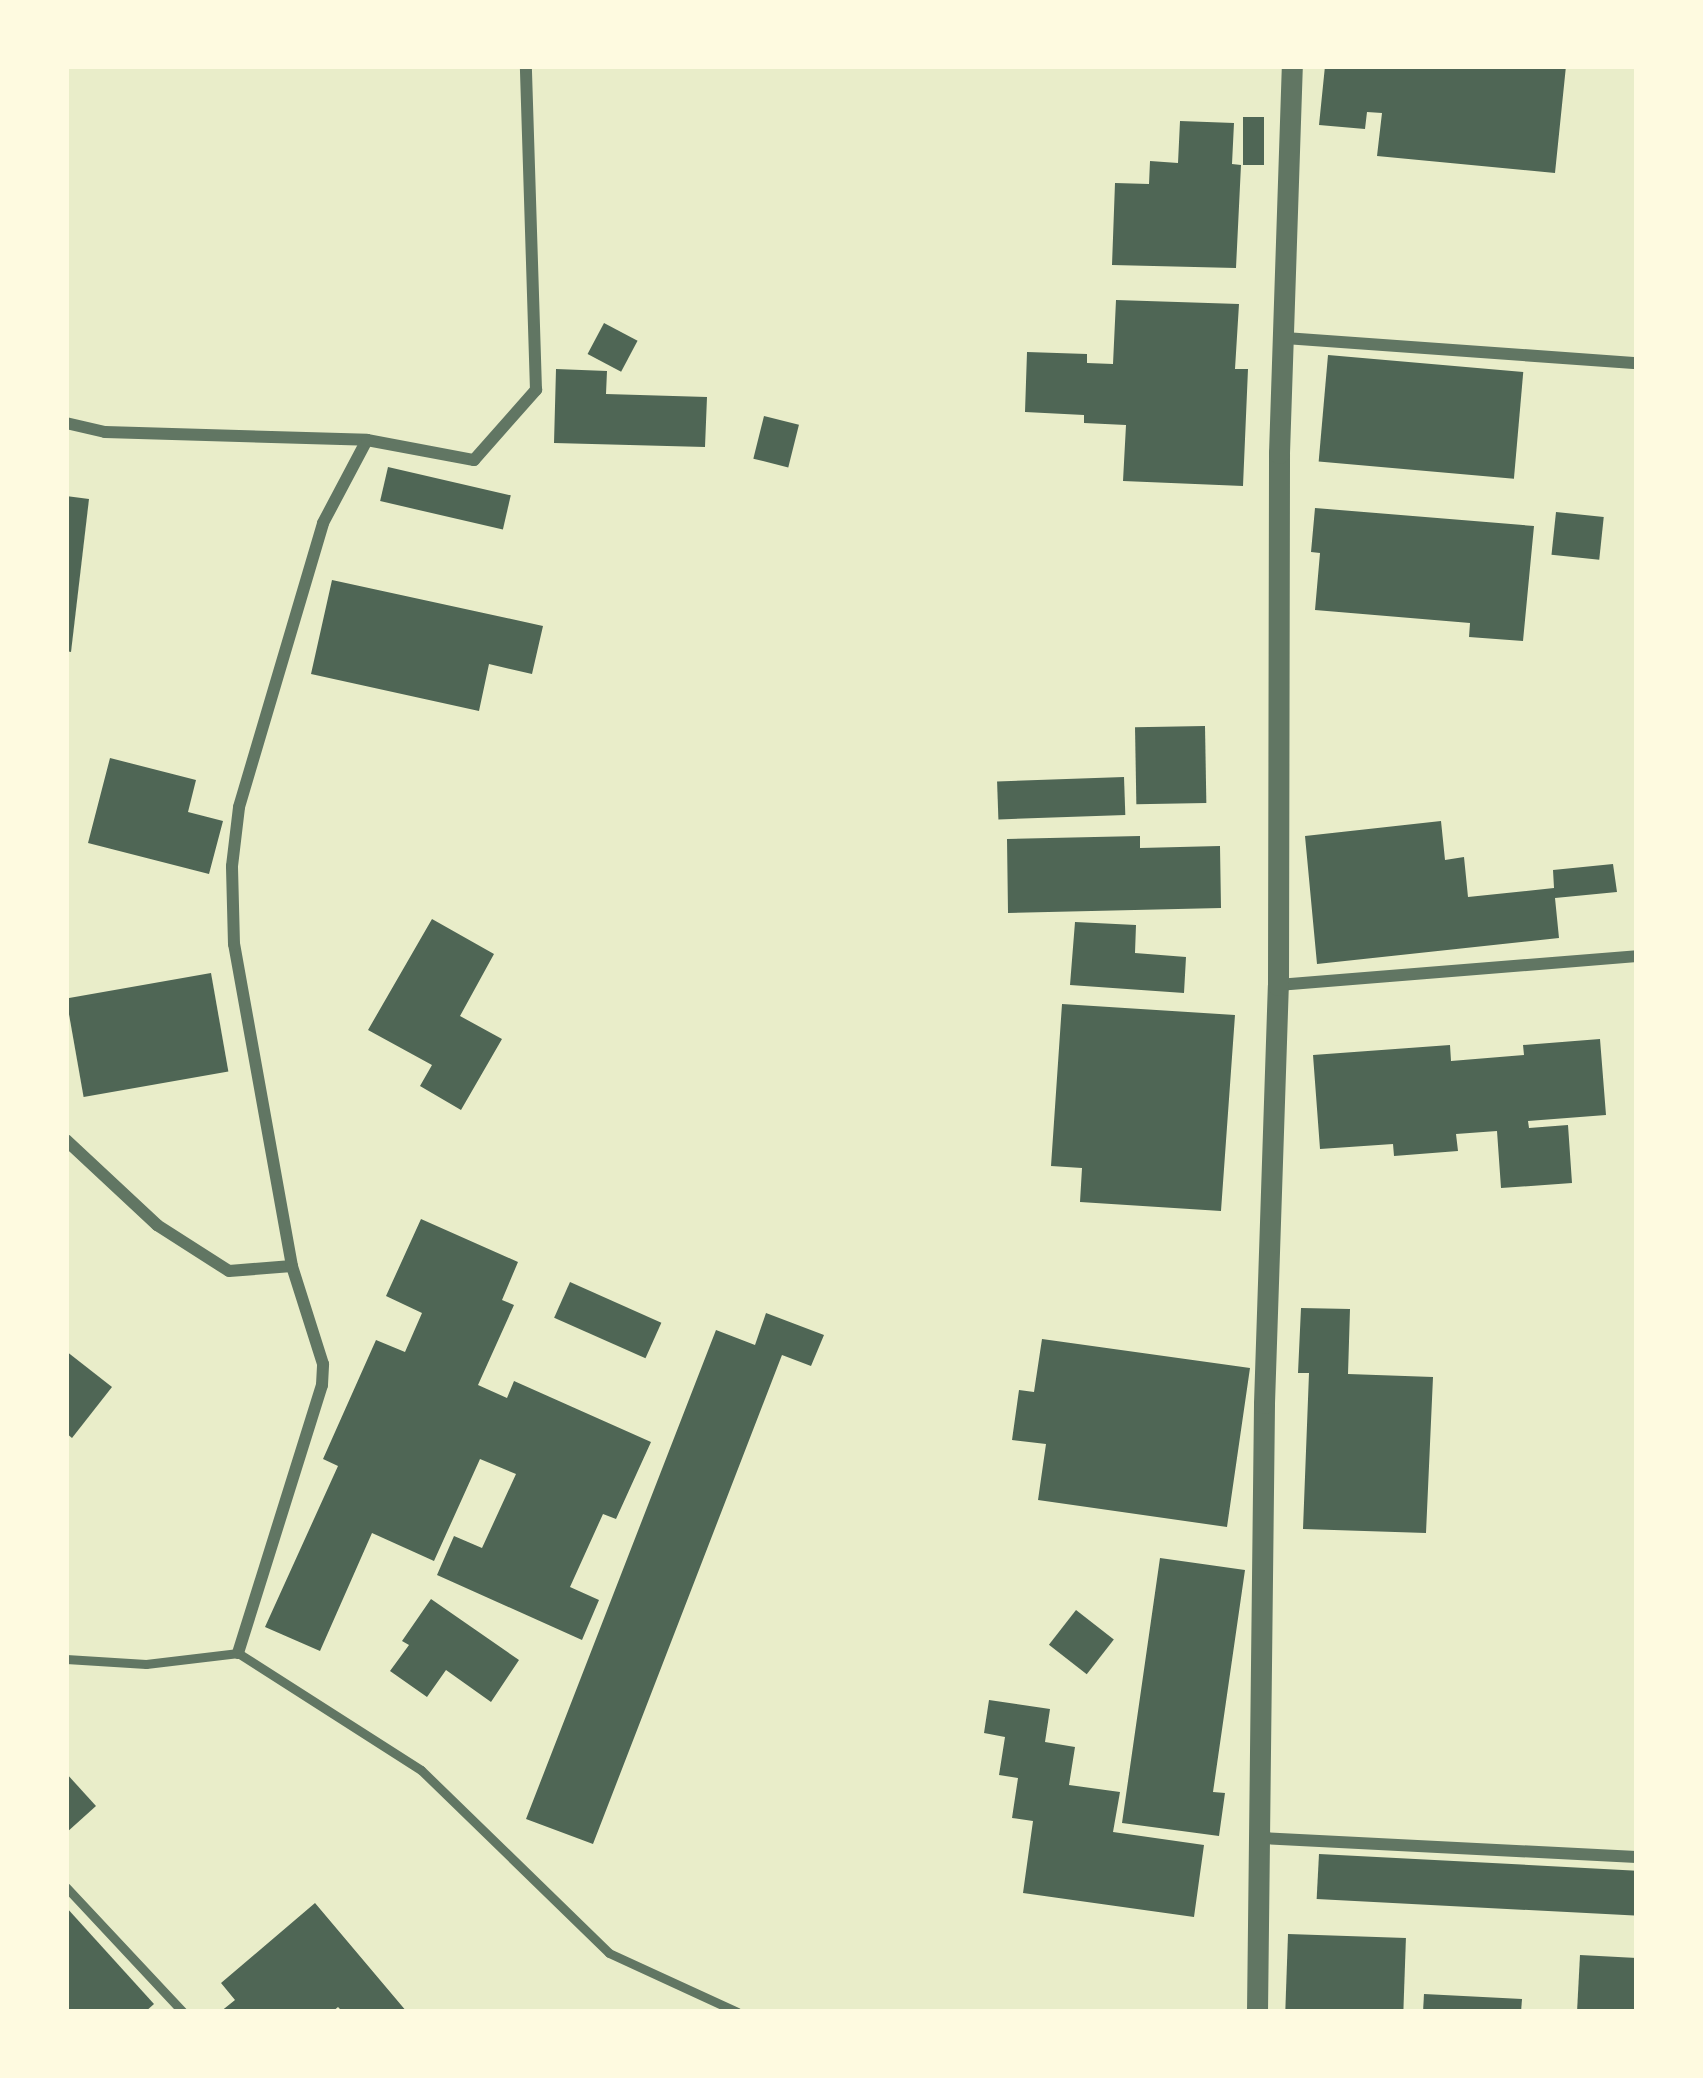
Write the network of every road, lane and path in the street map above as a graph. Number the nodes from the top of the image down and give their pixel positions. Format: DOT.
graph roads {
  1 [pos="526,66"];
  2 [pos="1292,66"];
  3 [pos="1286,338"];
  4 [pos="1637,363"];
  5 [pos="66,423"];
  6 [pos="367,440"];
  7 [pos="1637,956"];
  8 [pos="1278,985"];
  9 [pos="66,1140"];
  10 [pos="292,1266"];
  11 [pos="238,1653"];
  12 [pos="66,1659"];
  13 [pos="1261,1838"];
  14 [pos="1637,1857"];
  15 [pos="66,1887"];
  16 [pos="183,2012"];
  17 [pos="737,2012"];
  18 [pos="1257,2012"];
  1 -- 6 [label="street"];
  2 -- 3 [label="street"];
  3 -- 4 [label="street"];
  3 -- 8 [label="street"];
  5 -- 6 [label="street"];
  6 -- 10 [label="street"];
  7 -- 8 [label="street"];
  8 -- 13 [label="street"];
  9 -- 10 [label="street"];
  10 -- 11 [label="street"];
  11 -- 12 [label="lane"];
  11 -- 17 [label="lane"];
  13 -- 14 [label="street"];
  13 -- 18 [label="street"];
  15 -- 16 [label="lane"];
}
